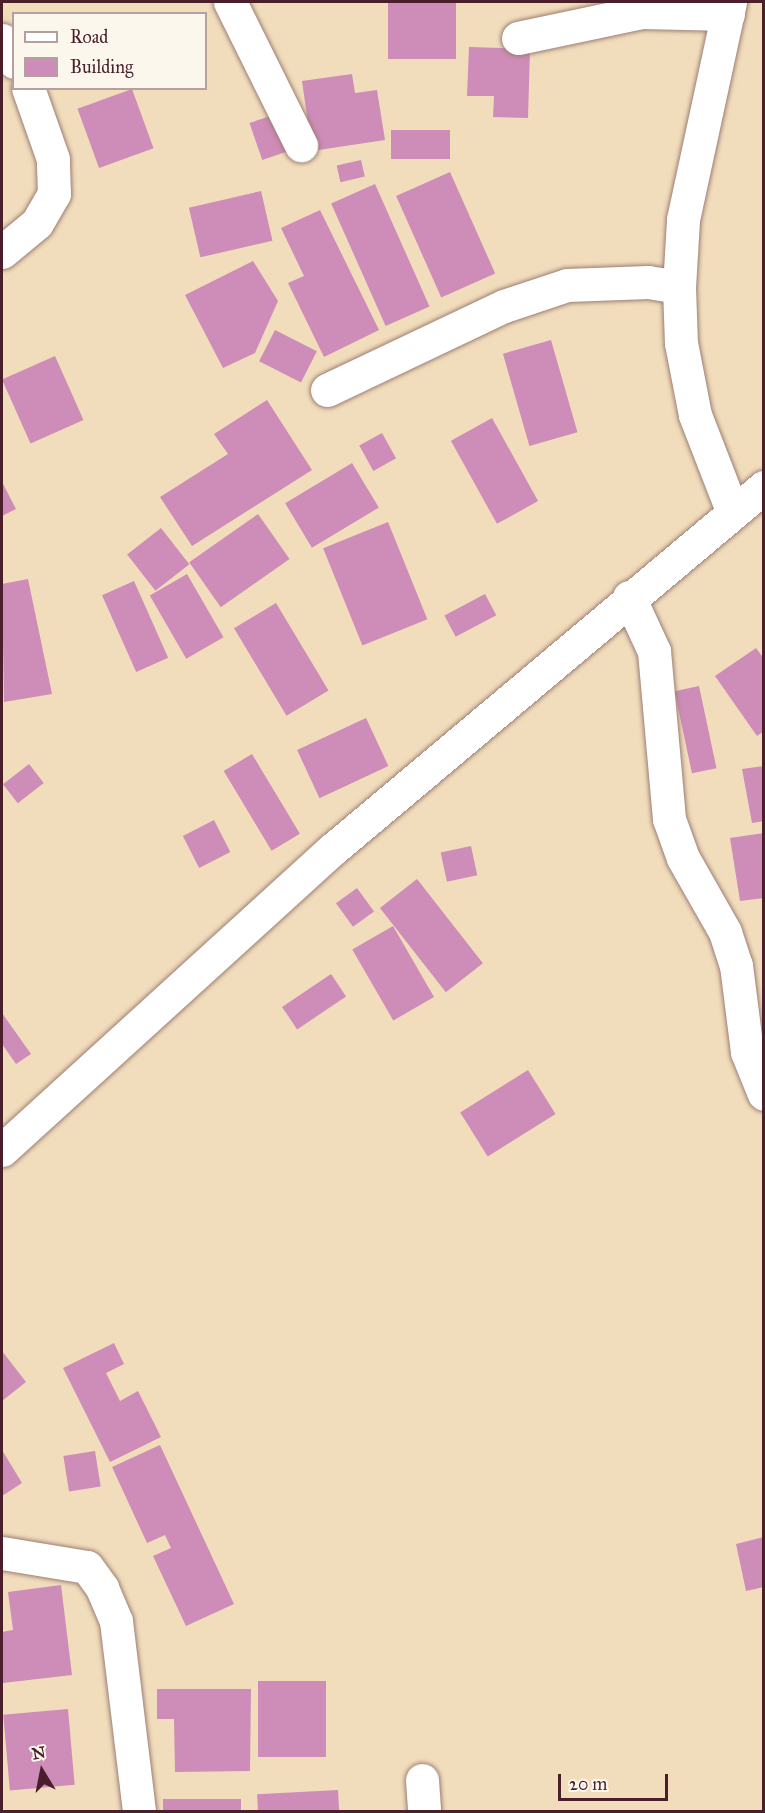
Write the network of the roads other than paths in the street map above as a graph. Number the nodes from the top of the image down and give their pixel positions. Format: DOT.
graph roads {
  1 [pos="230,2"];
  2 [pos="729,8"];
  3 [pos="518,38"];
  4 [pos="2,40"];
  5 [pos="12,58"];
  6 [pos="29,90"];
  7 [pos="301,145"];
  8 [pos="2,252"];
  9 [pos="679,287"];
  10 [pos="327,390"];
  11 [pos="764,487"];
  12 [pos="733,513"];
  13 [pos="629,597"];
  14 [pos="764,1094"];
  15 [pos="2,1150"];
  16 [pos="2,1553"];
  17 [pos="139,1812"];
  1 -- 7 [label="street"];
  2 -- 3 [label="street"];
  2 -- 9 [label="street"];
  4 -- 5 [label="street"];
  6 -- 8 [label="street"];
  9 -- 10 [label="street"];
  9 -- 12 [label="street"];
  11 -- 12 [label="street"];
  12 -- 13 [label="street"];
  13 -- 14 [label="street"];
  13 -- 15 [label="street"];
  16 -- 17 [label="street"];
}
